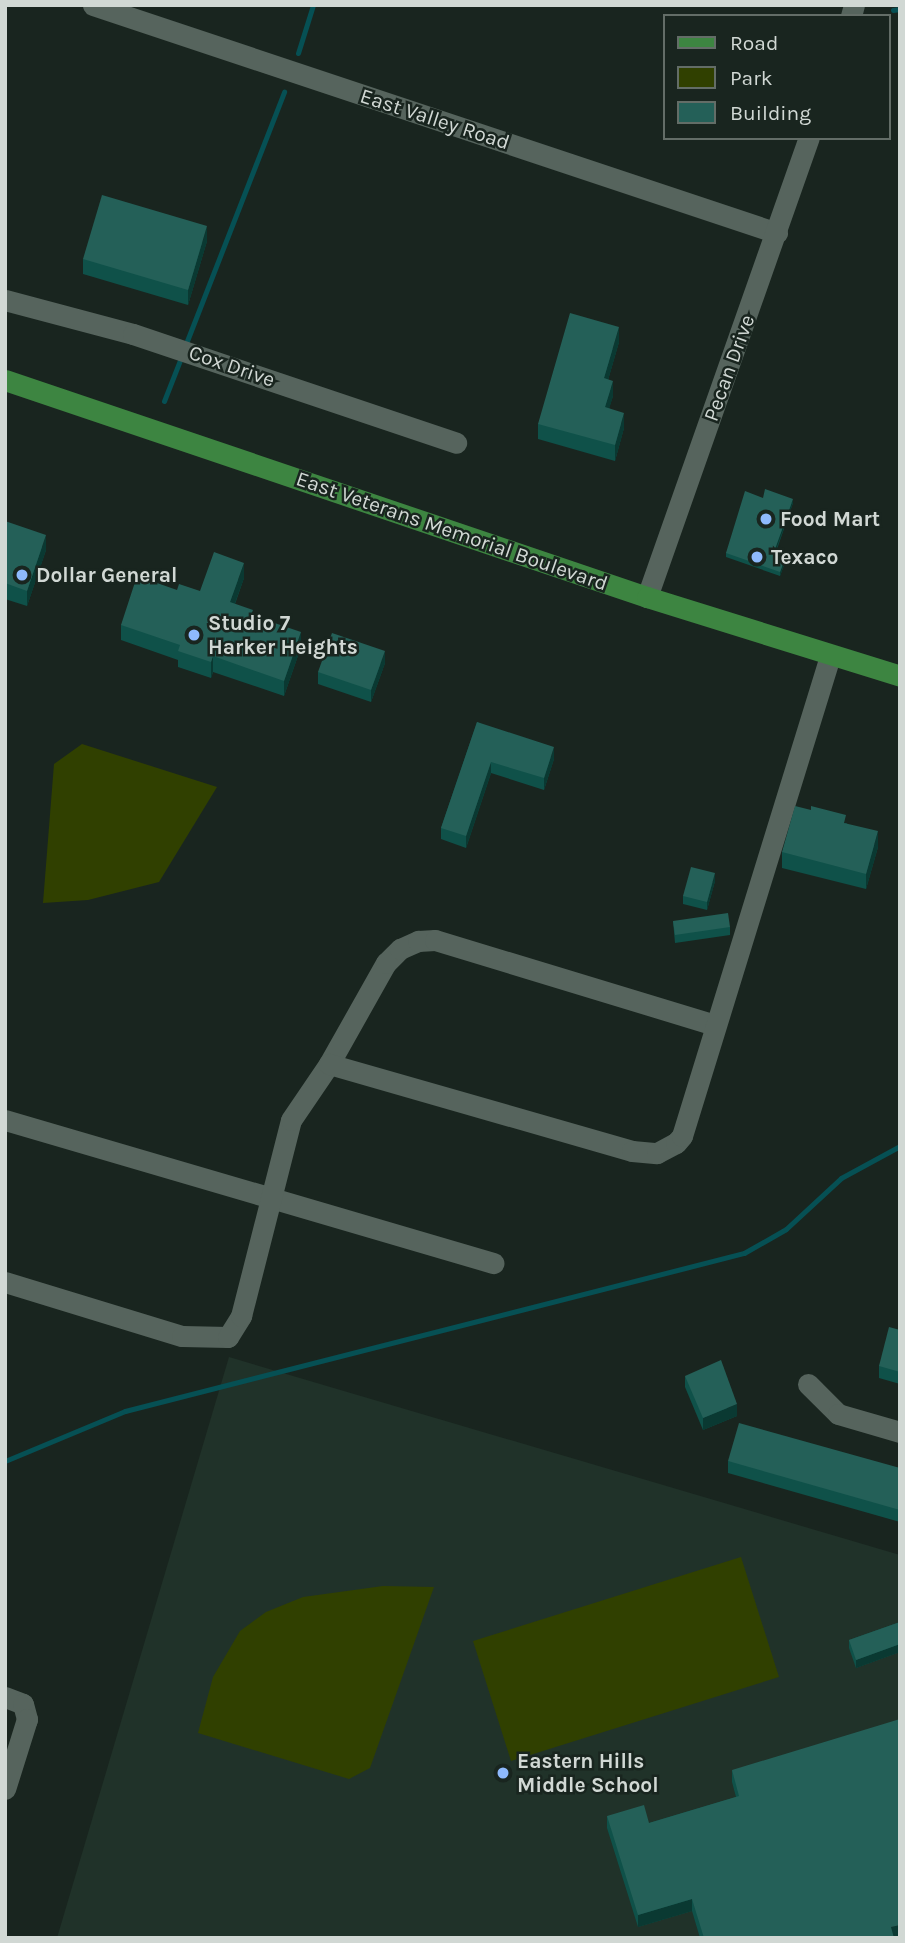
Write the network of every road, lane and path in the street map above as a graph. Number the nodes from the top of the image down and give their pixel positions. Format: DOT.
graph roads {
  1 [pos="93,5"];
  2 [pos="808,140"];
  3 [pos="778,233"];
  4 [pos="5,300"];
  5 [pos="5,380"];
  6 [pos="456,443"];
  7 [pos="647,597"];
  8 [pos="830,656"];
  9 [pos="900,677"];
  10 [pos="714,1025"];
  11 [pos="329,1063"];
  12 [pos="5,1120"];
  13 [pos="271,1199"];
  14 [pos="493,1263"];
  15 [pos="5,1282"];
  16 [pos="808,1384"];
  17 [pos="900,1432"];
  18 [pos="5,1697"];
  19 [pos="5,1789"];
  1 -- 3 [label="street, East Valley Road"];
  2 -- 3 [label="street, Pecan Drive"];
  3 -- 7 [label="street, Pecan Drive"];
  4 -- 6 [label="street, Cox Drive"];
  5 -- 7 [label="main road, East Veterans Memorial Boulevard"];
  7 -- 8 [label="main road, East Veterans Memorial Boulevard"];
  8 -- 9 [label="main road, East Veterans Memorial Boulevard"];
  8 -- 10 [label="street"];
  10 -- 11 [label="street"];
  10 -- 11 [label="street"];
  11 -- 13 [label="street"];
  12 -- 13 [label="street"];
  13 -- 14 [label="street"];
  13 -- 15 [label="street"];
  16 -- 17 [label="street"];
  18 -- 19 [label="street"];
}
